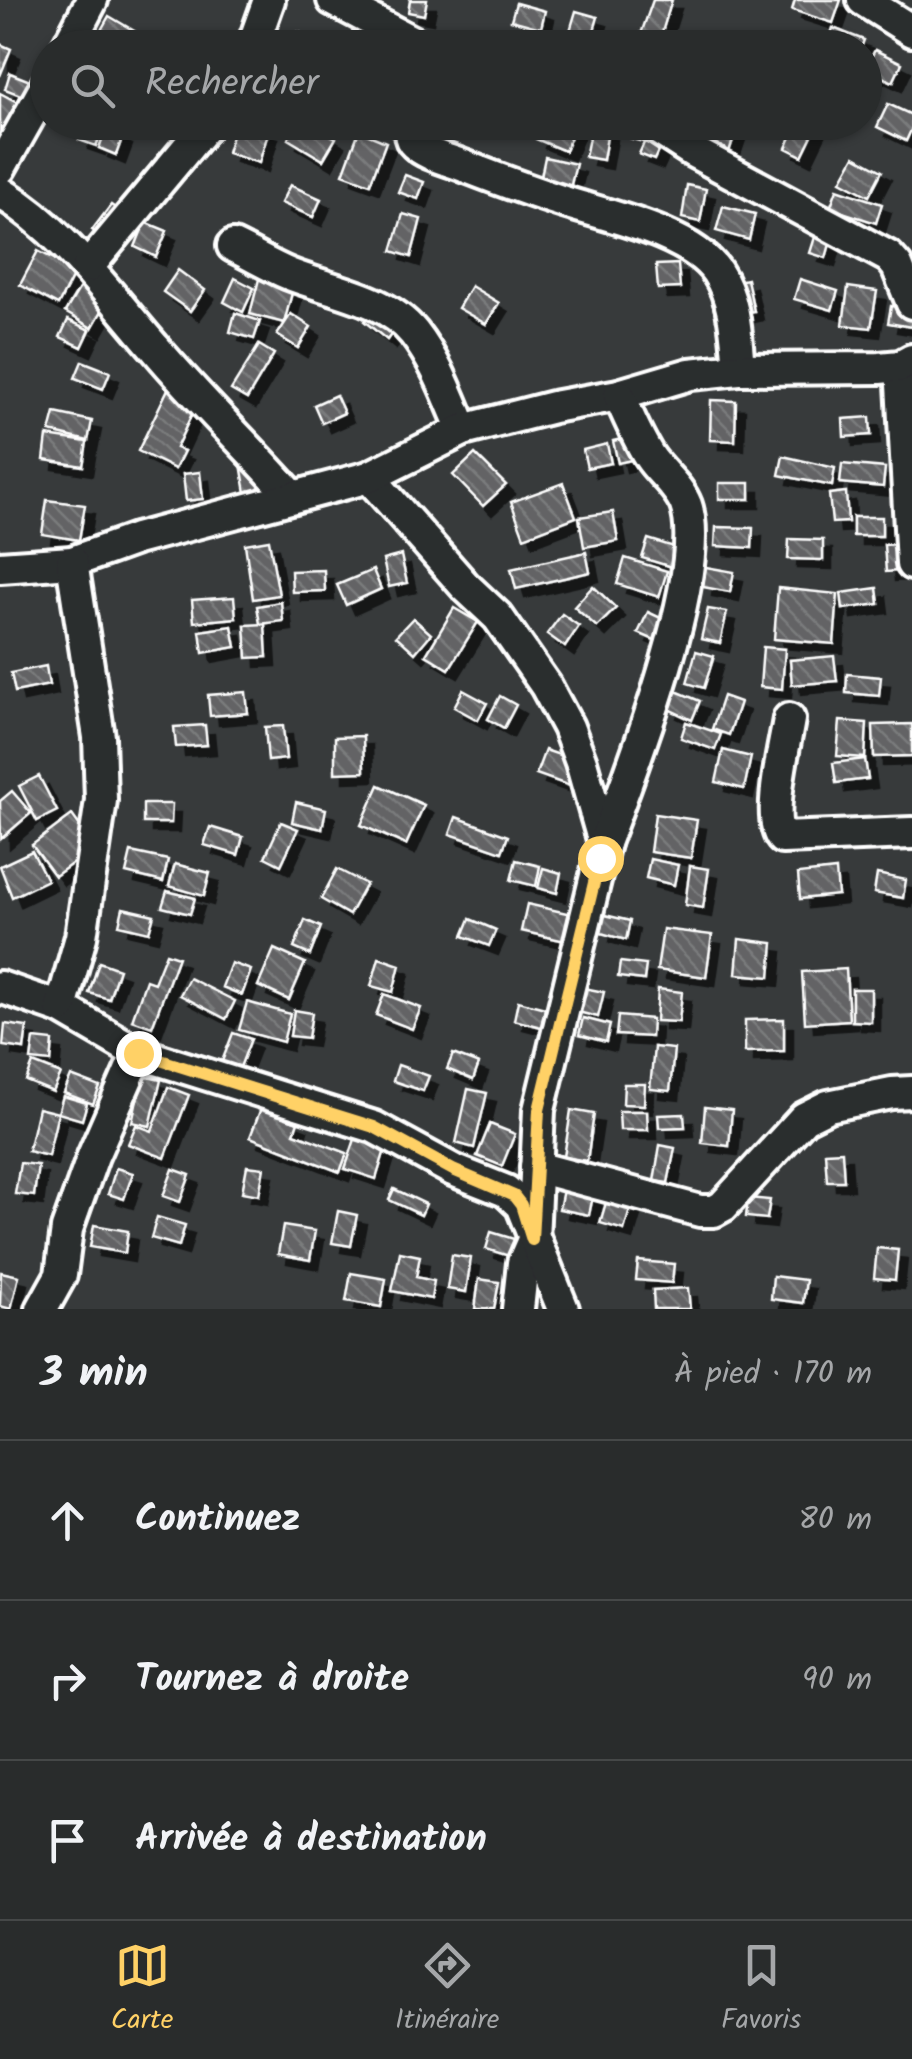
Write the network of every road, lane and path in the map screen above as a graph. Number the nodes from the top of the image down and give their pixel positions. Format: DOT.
graph roads {
  1 [pos="92,0"];
  2 [pos="269,0"];
  3 [pos="333,0"];
  4 [pos="863,0"];
  5 [pos="76,30"];
  6 [pos="258,30"];
  7 [pos="390,30"];
  8 [pos="912,31"];
  9 [pos="30,115"];
  10 [pos="194,140"];
  11 [pos="413,140"];
  12 [pos="676,140"];
  13 [pos="0,168"];
  14 [pos="0,192"];
  15 [pos="234,246"];
  16 [pos="88,267"];
  17 [pos="912,303"];
  18 [pos="907,363"];
  19 [pos="739,369"];
  20 [pos="619,395"];
  21 [pos="463,430"];
  22 [pos="369,476"];
  23 [pos="292,496"];
  24 [pos="72,562"];
  25 [pos="912,564"];
  26 [pos="0,567"];
  27 [pos="789,718"];
  28 [pos="912,833"];
  29 [pos="604,844"];
  30 [pos="0,987"];
  31 [pos="62,1008"];
  32 [pos="138,1053"];
  33 [pos="912,1092"];
  34 [pos="536,1167"];
  35 [pos="532,1240"];
  36 [pos="42,1309"];
  37 [pos="518,1309"];
  38 [pos="563,1309"];
  1 -- 5 [label="street"];
  2 -- 6 [label="street"];
  3 -- 7 [label="street"];
  4 -- 8 [label="street"];
  9 -- 13 [label="street"];
  10 -- 16 [label="street"];
  11 -- 19 [label="street"];
  12 -- 17 [label="street"];
  14 -- 16 [label="street"];
  15 -- 21 [label="street"];
  16 -- 23 [label="street"];
  18 -- 19 [label="street"];
  18 -- 25 [label="street"];
  19 -- 20 [label="street"];
  20 -- 21 [label="street"];
  20 -- 29 [label="street"];
  21 -- 22 [label="street"];
  22 -- 23 [label="street"];
  22 -- 29 [label="street"];
  23 -- 24 [label="street"];
  24 -- 26 [label="street"];
  24 -- 31 [label="street"];
  27 -- 28 [label="street"];
  29 -- 34 [label="street"];
  30 -- 31 [label="street"];
  31 -- 32 [label="street"];
  32 -- 35 [label="street"];
  32 -- 36 [label="street"];
  33 -- 34 [label="street"];
  34 -- 35 [label="street"];
  35 -- 37 [label="street"];
  35 -- 38 [label="street"];
}
